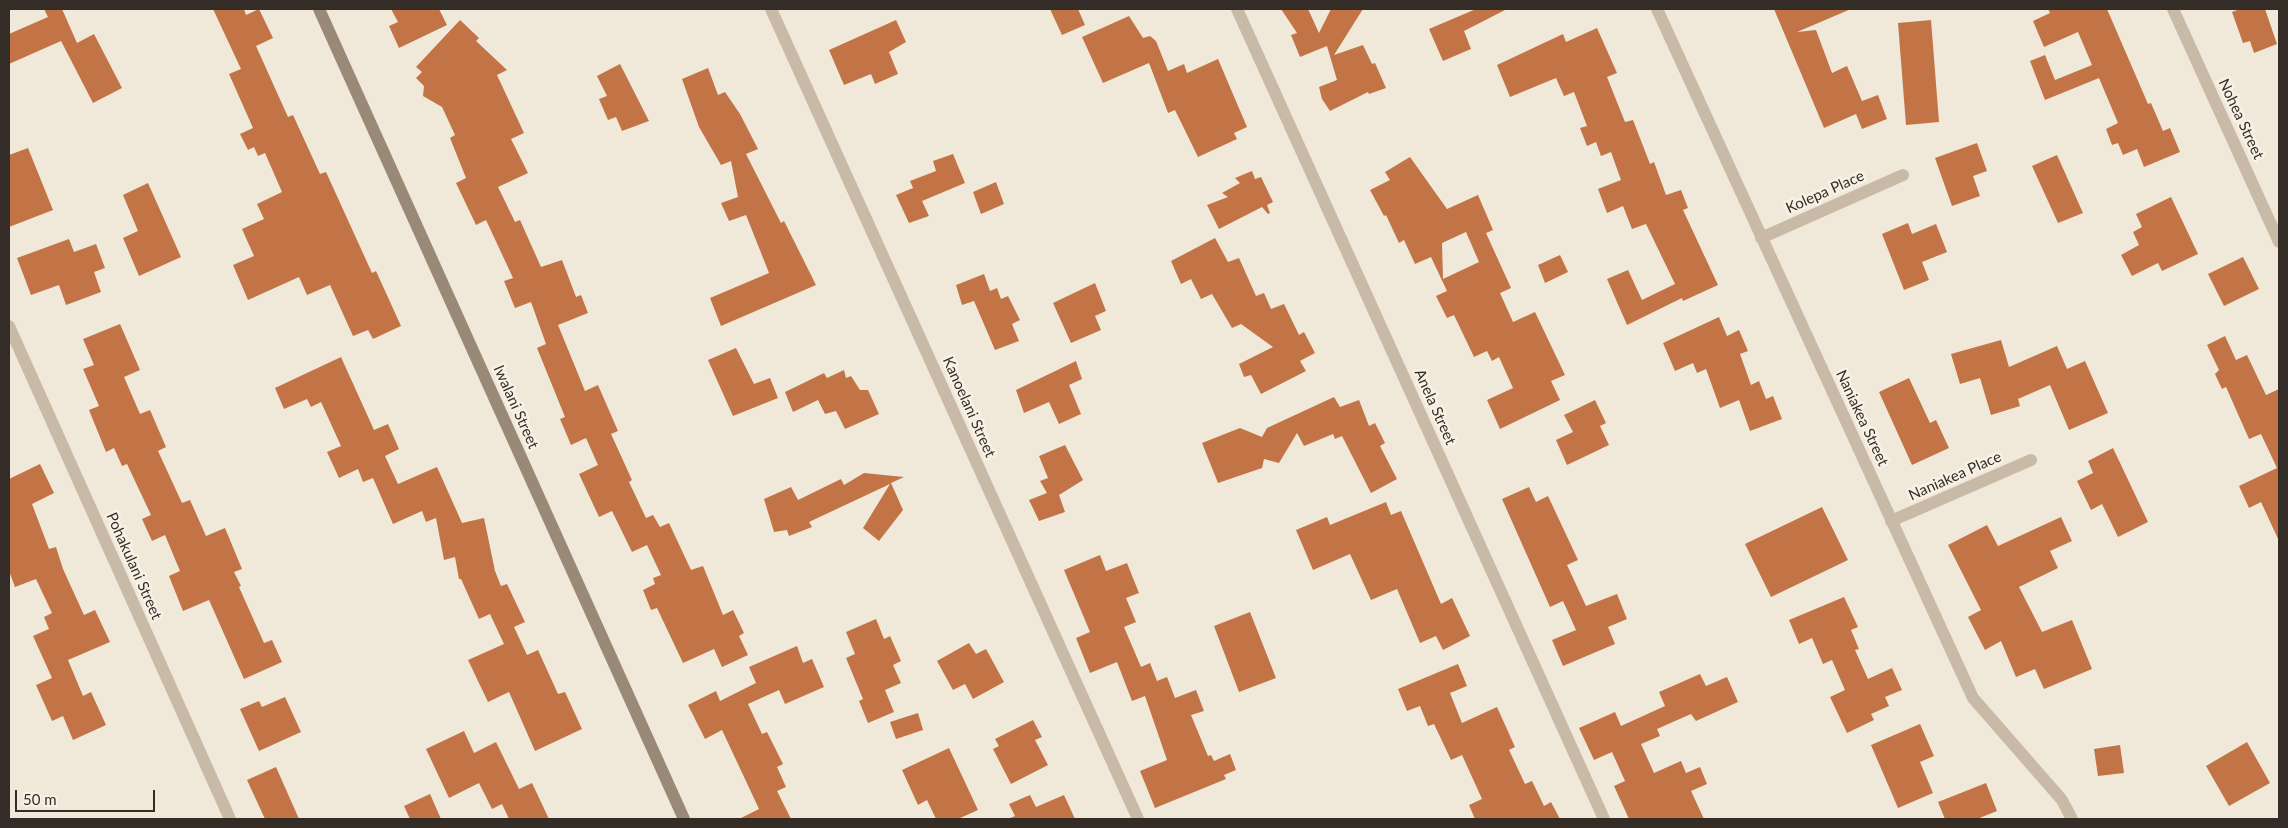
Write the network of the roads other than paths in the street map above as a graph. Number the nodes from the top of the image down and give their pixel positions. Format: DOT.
graph roads {
  1 [pos="319,9"];
  2 [pos="771,9"];
  3 [pos="1237,9"];
  4 [pos="1657,9"];
  5 [pos="2173,9"];
  6 [pos="1903,175"];
  7 [pos="1761,238"];
  8 [pos="2279,242"];
  9 [pos="9,326"];
  10 [pos="2031,460"];
  11 [pos="1891,521"];
  12 [pos="230,819"];
  13 [pos="684,819"];
  14 [pos="1138,819"];
  15 [pos="1604,819"];
  16 [pos="2072,819"];
  1 -- 13 [label="street, Iwalani Street"];
  2 -- 14 [label="street, Kanoelani Street"];
  3 -- 15 [label="street, Anela Street"];
  4 -- 7 [label="street, Naniakea Street"];
  5 -- 8 [label="street, Nohea Street"];
  6 -- 7 [label="street, Kolepa Place"];
  7 -- 11 [label="street, Naniakea Street"];
  9 -- 12 [label="street, Pohakulani Street"];
  10 -- 11 [label="street, Naniakea Place"];
  11 -- 16 [label="street, Naniakea Street"];
}
